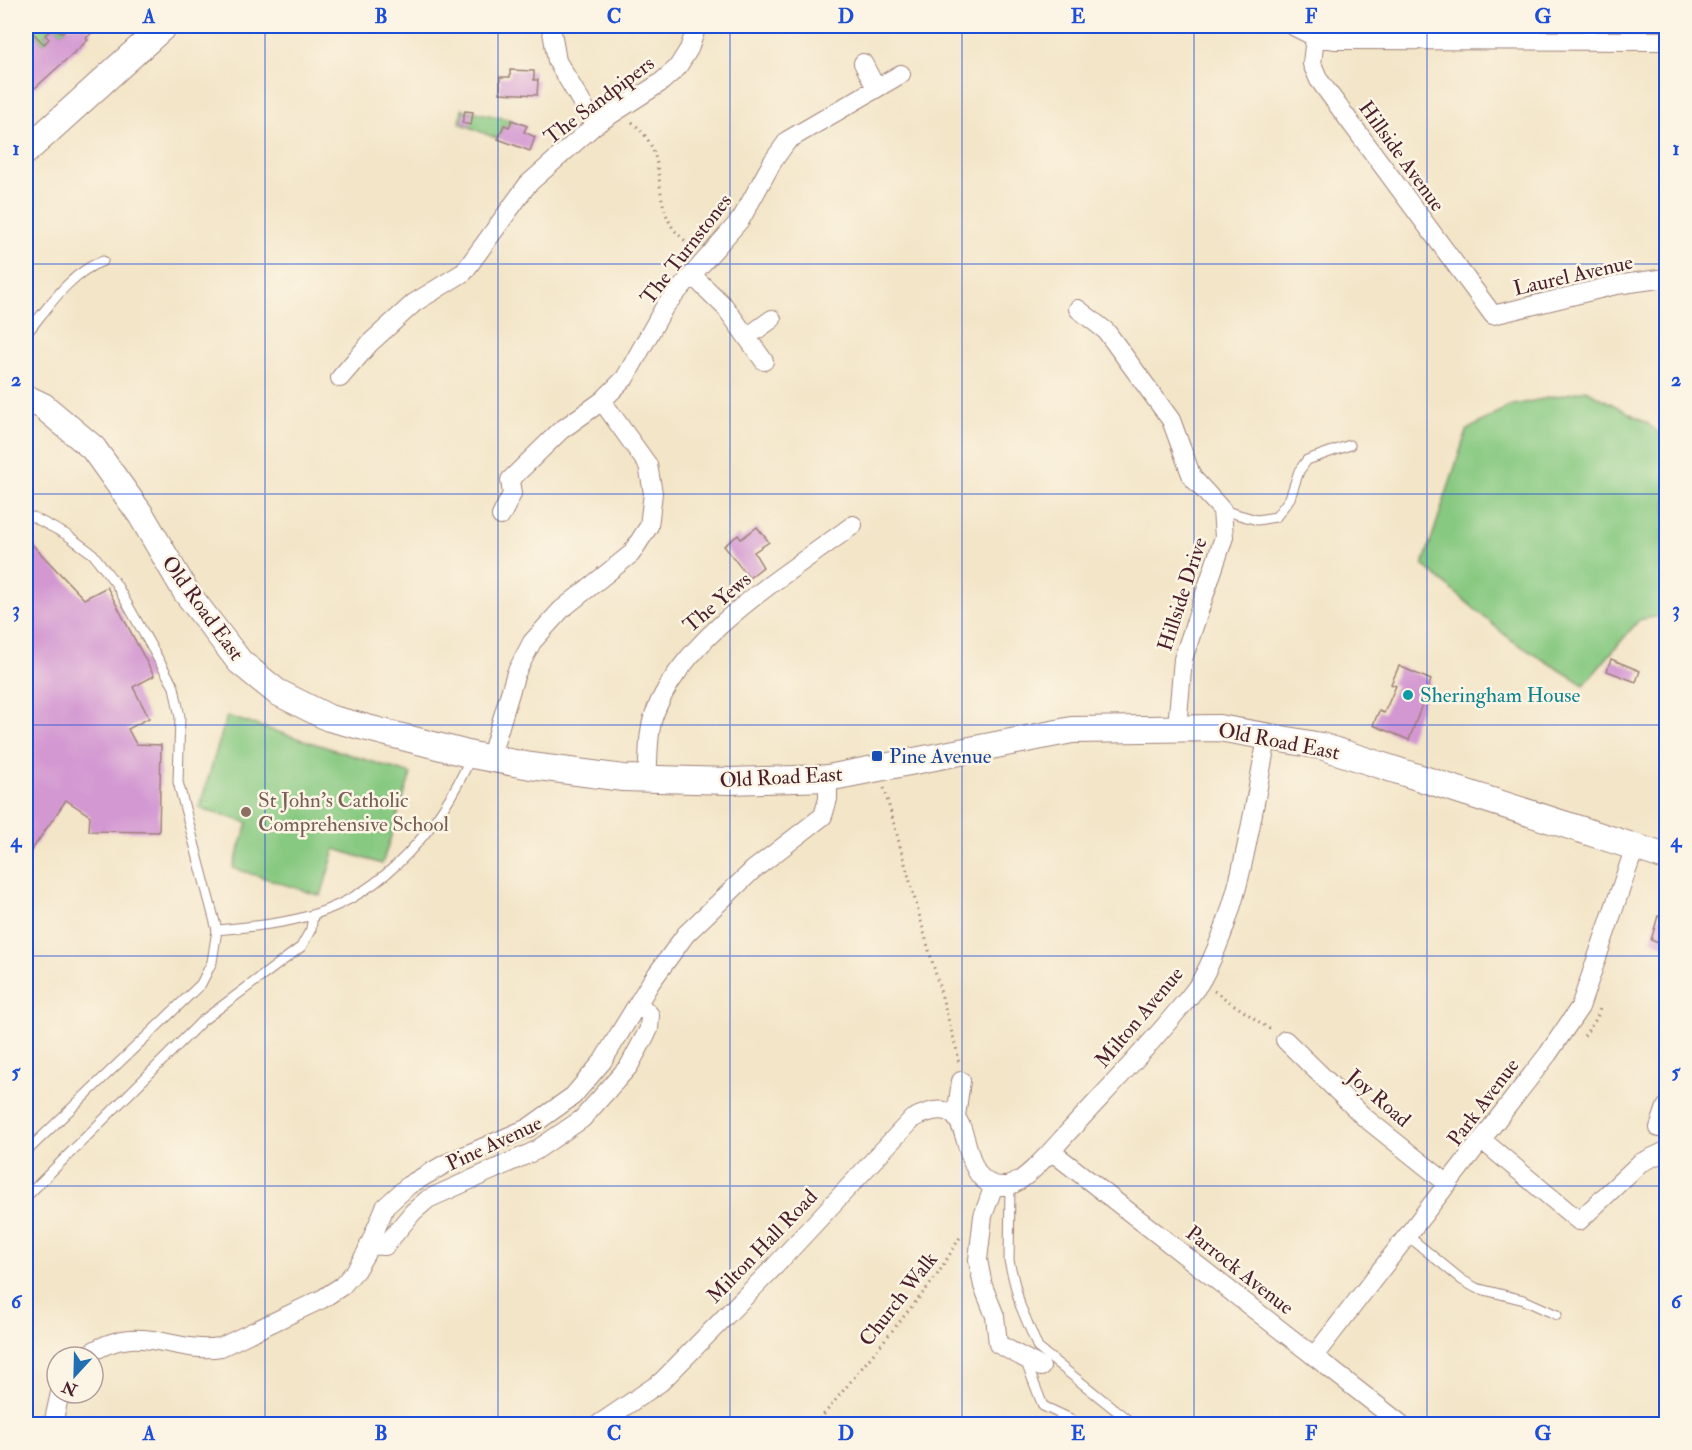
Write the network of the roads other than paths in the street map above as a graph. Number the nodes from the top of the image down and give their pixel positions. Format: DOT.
graph roads {
  1 [pos="164,26"];
  2 [pos="551,26"];
  3 [pos="697,26"];
  4 [pos="1304,30"];
  5 [pos="1605,34"];
  6 [pos="1666,41"];
  7 [pos="863,63"];
  8 [pos="901,74"];
  9 [pos="876,87"];
  10 [pos="595,125"];
  11 [pos="26,151"];
  12 [pos="103,261"];
  13 [pos="692,275"];
  14 [pos="1666,278"];
  15 [pos="1078,309"];
  16 [pos="1491,314"];
  17 [pos="772,319"];
  18 [pos="26,334"];
  19 [pos="747,337"];
  20 [pos="764,361"];
  21 [pos="340,378"];
  22 [pos="26,398"];
  23 [pos="602,401"];
  24 [pos="1350,445"];
  25 [pos="1222,510"];
  26 [pos="501,516"];
  27 [pos="33,517"];
  28 [pos="852,525"];
  29 [pos="1177,727"];
  30 [pos="1268,734"];
  31 [pos="481,757"];
  32 [pos="828,778"];
  33 [pos="647,779"];
  34 [pos="1635,847"];
  35 [pos="1666,858"];
  36 [pos="313,915"];
  37 [pos="217,930"];
  38 [pos="1285,1040"];
  39 [pos="961,1081"];
  40 [pos="1666,1107"];
  41 [pos="956,1116"];
  42 [pos="1659,1128"];
  43 [pos="1482,1140"];
  44 [pos="1051,1150"];
  45 [pos="1666,1151"];
  46 [pos="26,1152"];
  47 [pos="1448,1184"];
  48 [pos="1002,1185"];
  49 [pos="26,1197"];
  50 [pos="1408,1236"];
  51 [pos="1557,1315"];
  52 [pos="105,1346"];
  53 [pos="1314,1356"];
  54 [pos="1033,1362"];
  55 [pos="57,1405"];
  56 [pos="53,1425"];
  57 [pos="599,1425"];
  58 [pos="1074,1425"];
  59 [pos="1133,1425"];
  60 [pos="1401,1425"];
  1 -- 11 [label="main road"];
  2 -- 10 [label="street"];
  3 -- 10 [label="street, The Sandpipers"];
  4 -- 5 [label="street"];
  4 -- 16 [label="street, Hillside Avenue"];
  5 -- 6 [label="street"];
  7 -- 9 [label="street"];
  8 -- 9 [label="street, The Turnstones"];
  9 -- 13 [label="street, The Turnstones"];
  10 -- 21 [label="street, The Sandpipers"];
  12 -- 18 [label="lane"];
  13 -- 19 [label="street"];
  13 -- 23 [label="street, The Turnstones"];
  14 -- 16 [label="street, Laurel Avenue"];
  15 -- 25 [label="street"];
  17 -- 19 [label="street"];
  19 -- 20 [label="street"];
  22 -- 31 [label="main road, Old Road East"];
  23 -- 26 [label="street, The Turnstones"];
  23 -- 31 [label="street"];
  24 -- 25 [label="lane"];
  25 -- 29 [label="street, Hillside Drive"];
  27 -- 37 [label="lane"];
  28 -- 33 [label="street, The Yews"];
  29 -- 30 [label="main road, Old Road East"];
  29 -- 32 [label="main road, Old Road East"];
  30 -- 34 [label="main road, Old Road East"];
  30 -- 44 [label="street, Milton Avenue"];
  31 -- 33 [label="main road, Old Road East"];
  31 -- 36 [label="lane"];
  32 -- 33 [label="main road, Old Road East"];
  32 -- 52 [label="street, Pine Avenue"];
  34 -- 35 [label="main road, Old Road East"];
  34 -- 43 [label="street, Park Avenue"];
  36 -- 37 [label="lane"];
  36 -- 49 [label="lane"];
  37 -- 46 [label="lane"];
  38 -- 47 [label="street, Joy Road"];
  39 -- 41 [label="street"];
  40 -- 42 [label="street"];
  41 -- 48 [label="street"];
  41 -- 57 [label="street, Milton Hall Road"];
  43 -- 45 [label="street"];
  43 -- 47 [label="street, Park Avenue"];
  44 -- 48 [label="street, Milton Avenue"];
  44 -- 53 [label="street, Parrock Avenue"];
  47 -- 50 [label="street, Park Avenue"];
  48 -- 54 [label="street"];
  48 -- 59 [label="lane"];
  50 -- 51 [label="lane"];
  50 -- 53 [label="street, Park Avenue"];
  53 -- 60 [label="street, Parrock Avenue"];
  54 -- 58 [label="lane"];
  55 -- 56 [label="street"];
}
